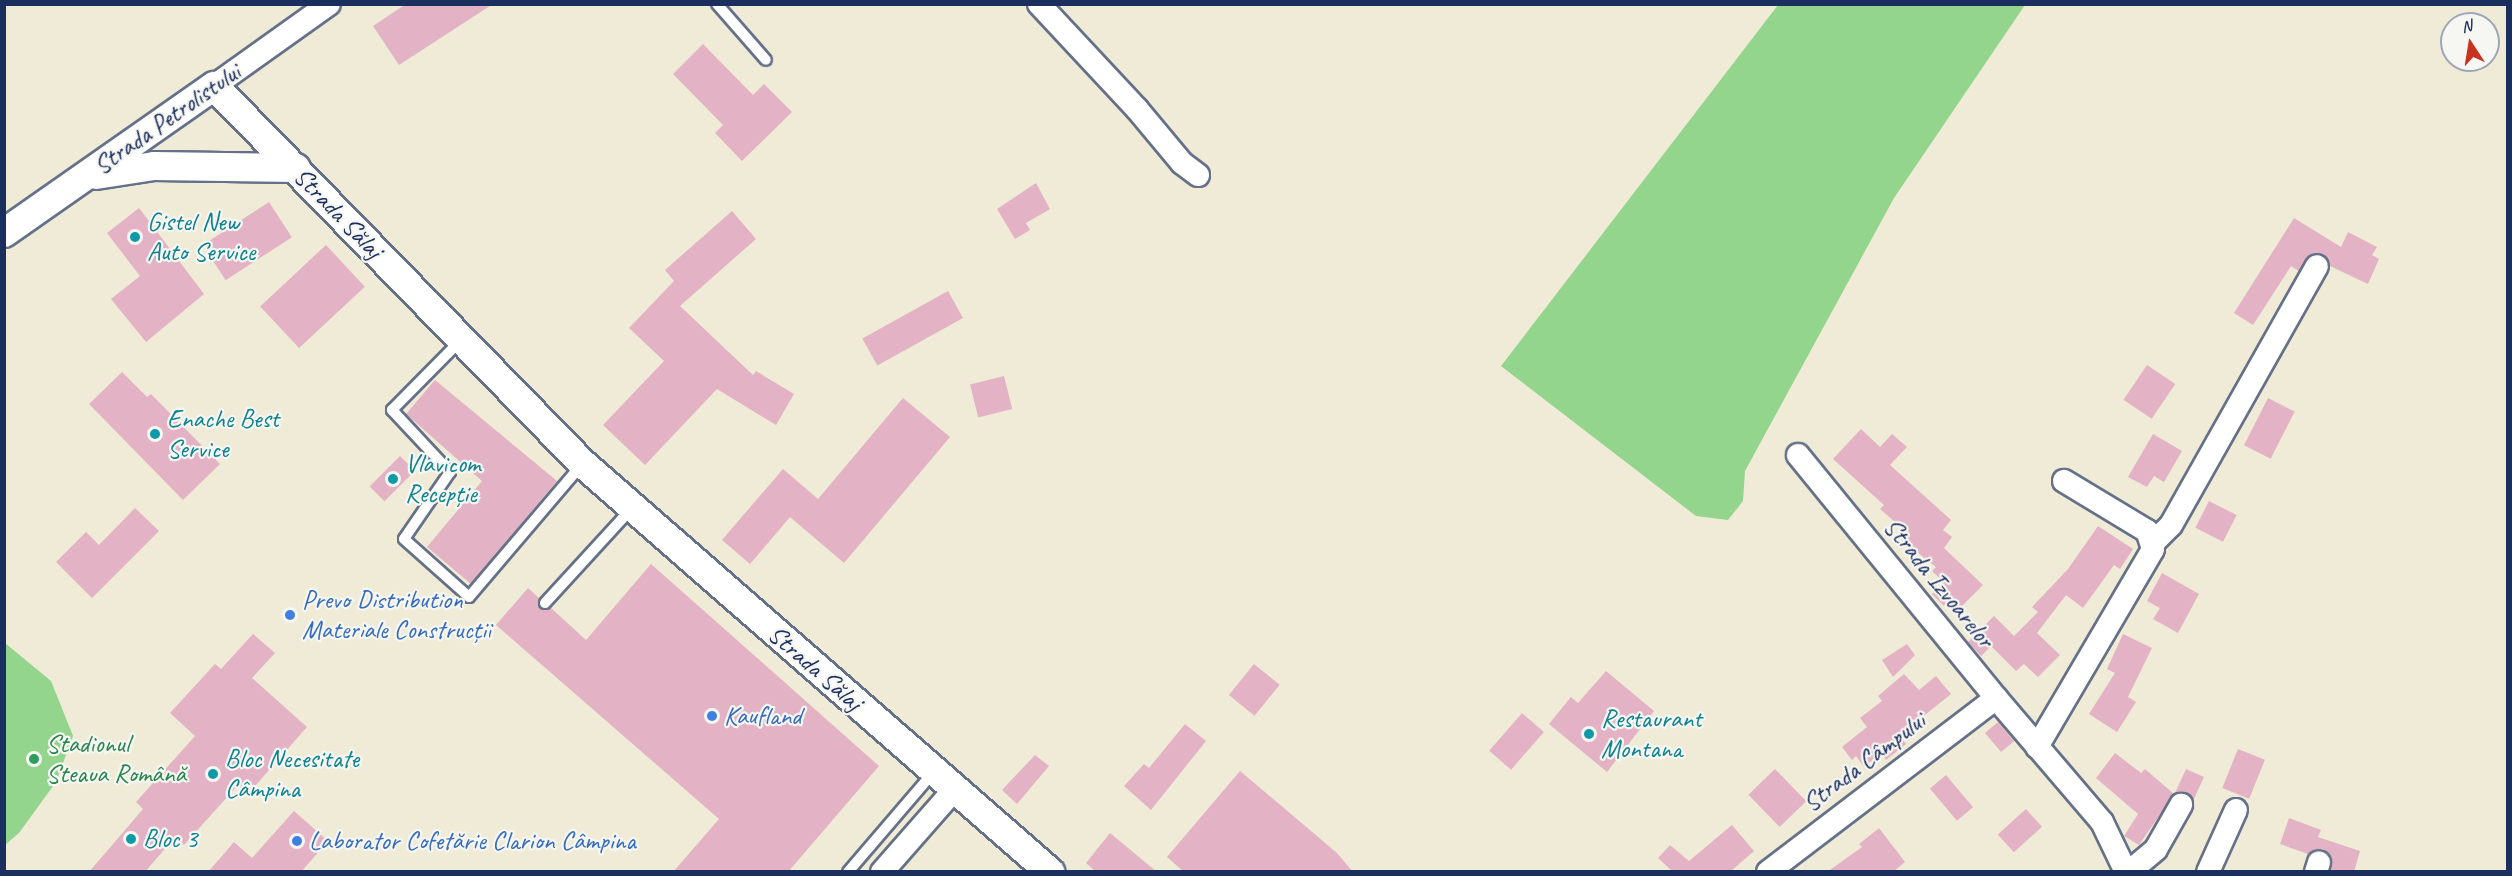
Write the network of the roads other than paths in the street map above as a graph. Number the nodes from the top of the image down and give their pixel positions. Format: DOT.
graph roads {
  1 [pos="328,4"];
  2 [pos="717,4"];
  3 [pos="1040,4"];
  4 [pos="765,60"];
  5 [pos="214,86"];
  6 [pos="296,168"];
  7 [pos="1198,175"];
  8 [pos="83,178"];
  9 [pos="4,233"];
  10 [pos="2317,266"];
  11 [pos="460,341"];
  12 [pos="1798,455"];
  13 [pos="582,463"];
  14 [pos="2064,481"];
  15 [pos="633,508"];
  16 [pos="2154,543"];
  17 [pos="545,603"];
  18 [pos="1995,699"];
  19 [pos="2037,747"];
  20 [pos="944,781"];
  21 [pos="2181,805"];
  22 [pos="2236,810"];
  23 [pos="848,872"];
  24 [pos="882,872"];
  25 [pos="1050,872"];
  26 [pos="1768,872"];
  27 [pos="2127,872"];
  28 [pos="2208,872"];
  1 -- 5 [label="street, Strada Petrolistului"];
  2 -- 4 [label="lane"];
  3 -- 7 [label="street"];
  5 -- 6 [label="street, Strada Sălaj"];
  5 -- 8 [label="street, Strada Petrolistului"];
  6 -- 8 [label="street"];
  6 -- 11 [label="street, Strada Sălaj"];
  8 -- 9 [label="street, Strada Petrolistului"];
  10 -- 16 [label="street"];
  11 -- 13 [label="street, Strada Sălaj"];
  11 -- 13 [label="lane"];
  12 -- 18 [label="street, Strada Izvoarelor"];
  13 -- 15 [label="street, Strada Sălaj"];
  14 -- 16 [label="street"];
  15 -- 17 [label="lane"];
  15 -- 20 [label="street, Strada Sălaj"];
  16 -- 19 [label="street"];
  18 -- 19 [label="street, Strada Izvoarelor"];
  18 -- 26 [label="street, Strada Câmpului"];
  19 -- 27 [label="street, Strada Izvoarelor"];
  20 -- 23 [label="lane"];
  20 -- 24 [label="street"];
  20 -- 25 [label="street, Strada Sălaj"];
  21 -- 27 [label="street, Strada Izvoarelor"];
  22 -- 28 [label="street"];
}
